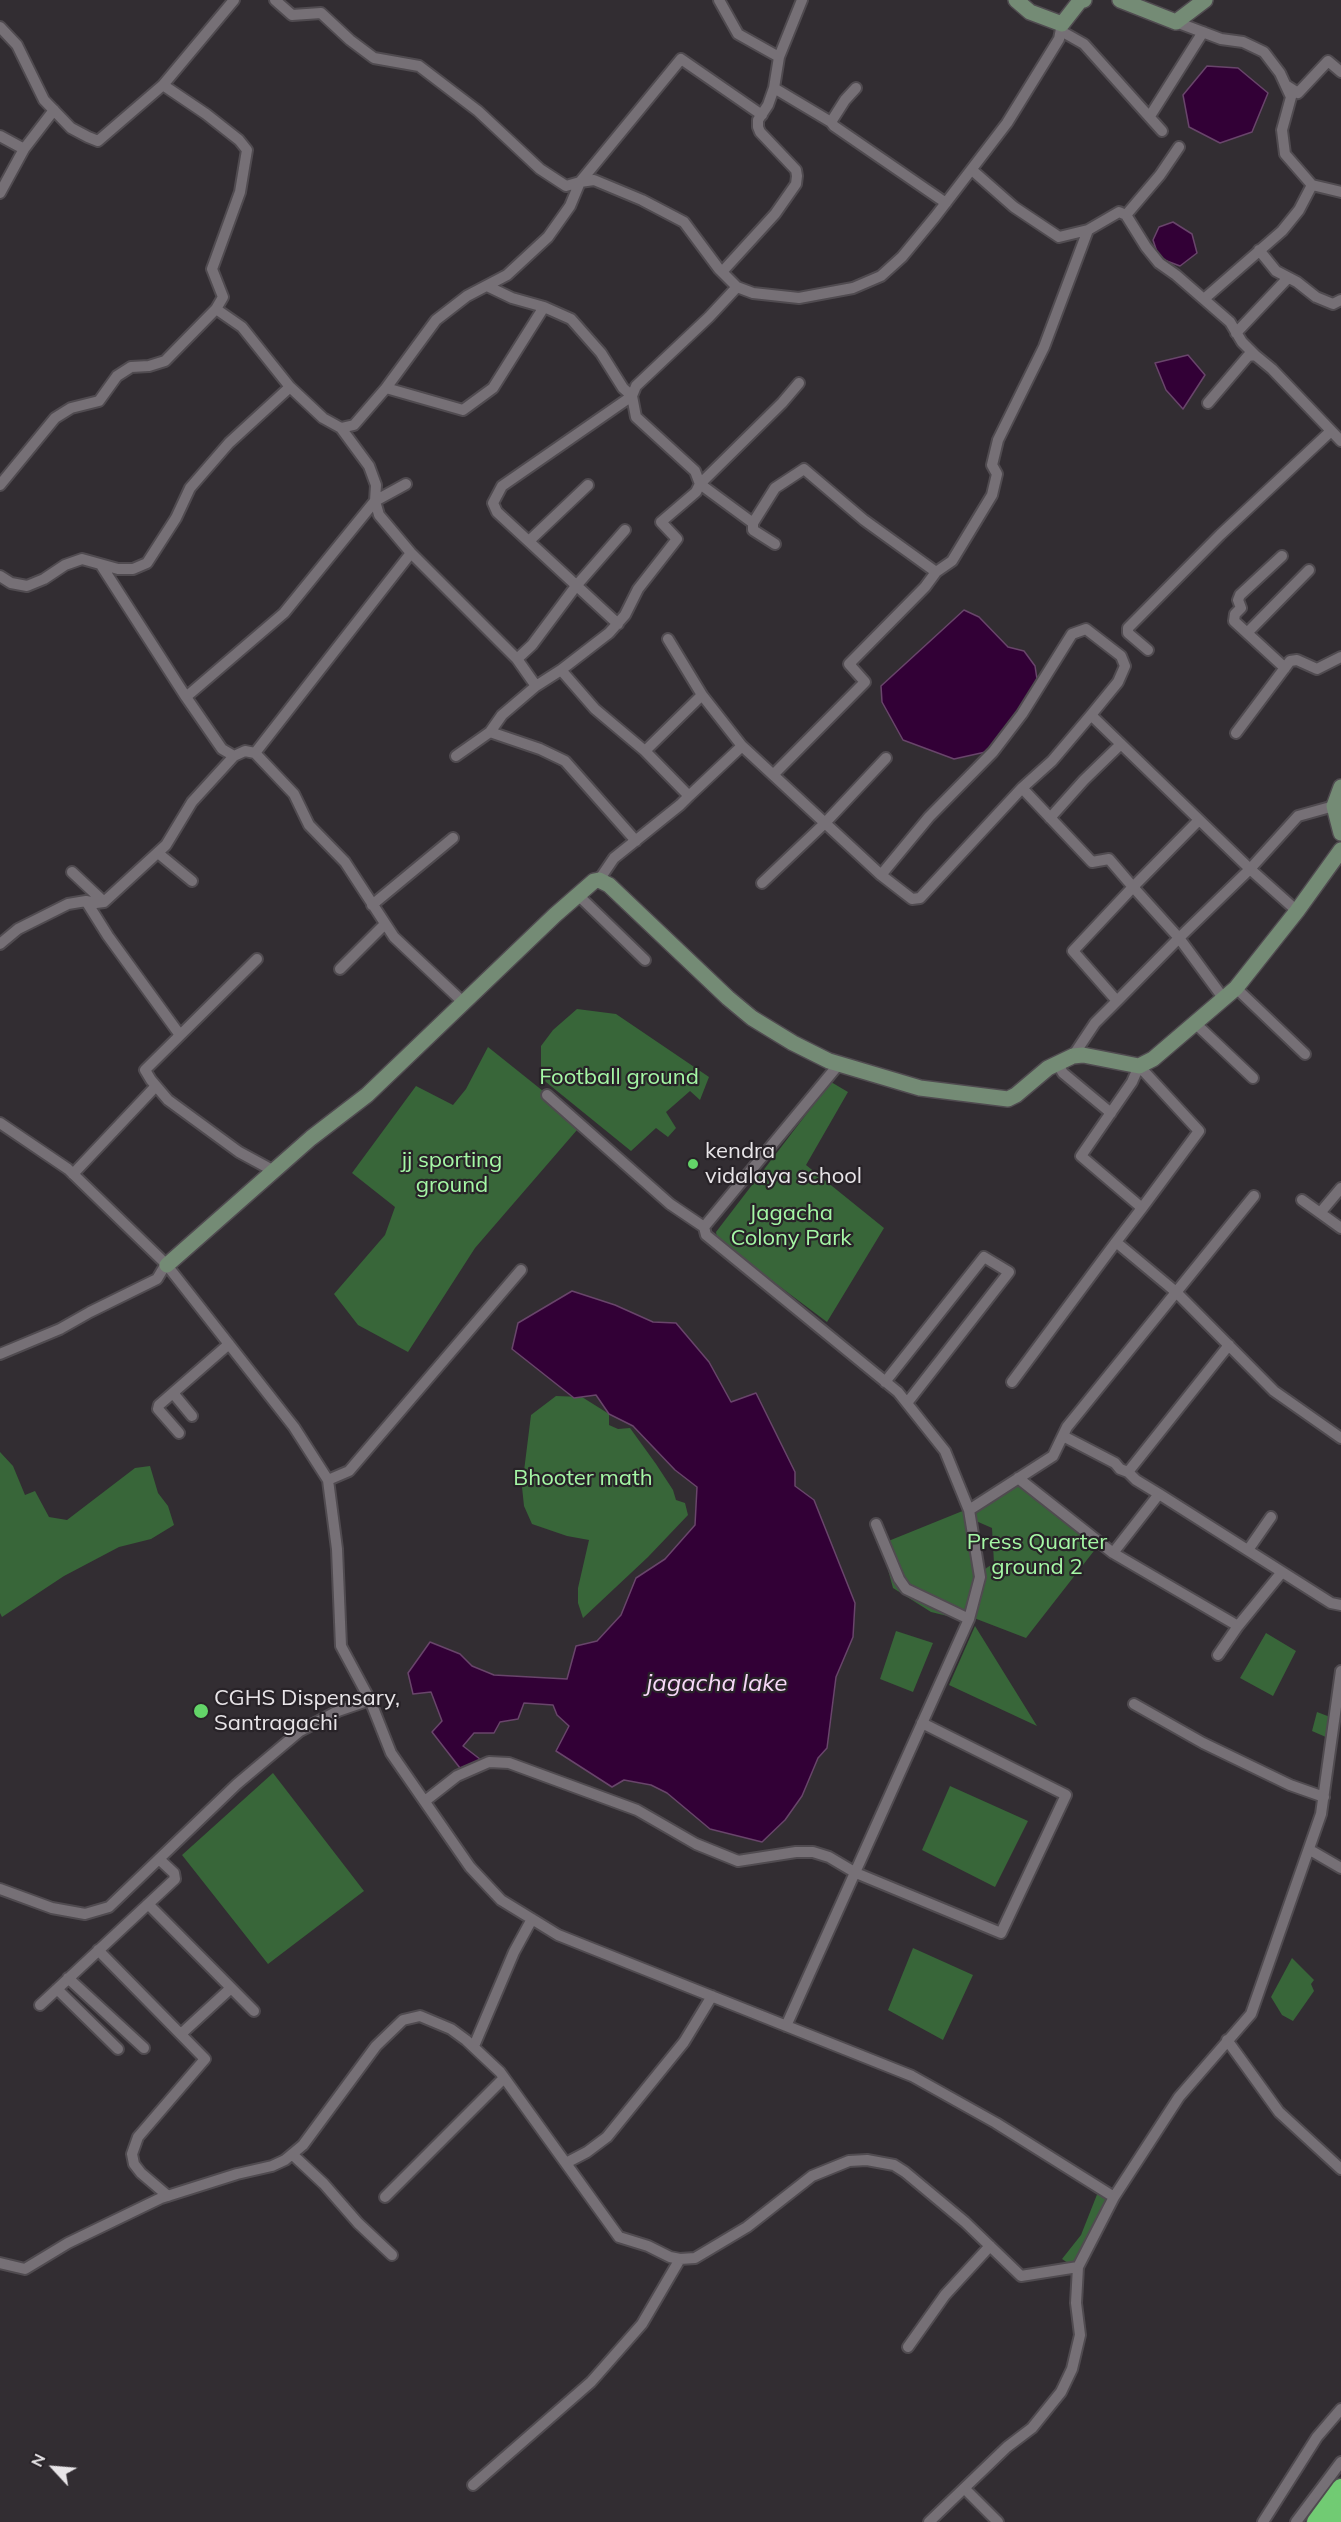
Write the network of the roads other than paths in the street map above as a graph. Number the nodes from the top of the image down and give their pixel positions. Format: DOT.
graph roads {
  1 [pos="234,0"];
  2 [pos="275,0"];
  3 [pos="719,0"];
  4 [pos="802,0"];
  5 [pos="1016,0"];
  6 [pos="1081,0"];
  7 [pos="1120,0"];
  8 [pos="1205,0"];
  9 [pos="1176,22"];
  10 [pos="0,27"];
  11 [pos="1061,28"];
  12 [pos="1203,32"];
  13 [pos="779,57"];
  14 [pos="1341,72"];
  15 [pos="163,85"];
  16 [pos="1287,86"];
  17 [pos="774,88"];
  18 [pos="856,88"];
  19 [pos="54,110"];
  20 [pos="762,115"];
  21 [pos="1150,116"];
  22 [pos="831,122"];
  23 [pos="1162,131"];
  24 [pos="0,136"];
  25 [pos="1179,147"];
  26 [pos="24,149"];
  27 [pos="972,170"];
  28 [pos="580,182"];
  29 [pos="1312,184"];
  30 [pos="1341,192"];
  31 [pos="0,193"];
  32 [pos="946,203"];
  33 [pos="1126,215"];
  34 [pos="1088,231"];
  35 [pos="1259,250"];
  36 [pos="722,272"];
  37 [pos="1287,279"];
  38 [pos="487,286"];
  39 [pos="737,287"];
  40 [pos="1204,299"];
  41 [pos="1341,300"];
  42 [pos="544,307"];
  43 [pos="216,309"];
  44 [pos="1236,333"];
  45 [pos="1255,355"];
  46 [pos="799,383"];
  47 [pos="290,387"];
  48 [pos="387,388"];
  49 [pos="632,396"];
  50 [pos="1208,403"];
  51 [pos="341,428"];
  52 [pos="1331,430"];
  53 [pos="1341,441"];
  54 [pos="406,484"];
  55 [pos="588,484"];
  56 [pos="700,484"];
  57 [pos="0,485"];
  58 [pos="375,501"];
  59 [pos="753,522"];
  60 [pos="625,530"];
  61 [pos="529,541"];
  62 [pos="775,544"];
  63 [pos="411,553"];
  64 [pos="1282,556"];
  65 [pos="101,565"];
  66 [pos="1309,570"];
  67 [pos="936,572"];
  68 [pos="0,576"];
  69 [pos="576,586"];
  70 [pos="618,624"];
  71 [pos="1247,633"];
  72 [pos="668,639"];
  73 [pos="1148,650"];
  74 [pos="1341,657"];
  75 [pos="517,659"];
  76 [pos="1285,668"];
  77 [pos="561,670"];
  78 [pos="536,686"];
  79 [pos="702,695"];
  80 [pos="186,698"];
  81 [pos="1091,715"];
  82 [pos="490,732"];
  83 [pos="1236,733"];
  84 [pos="1121,744"];
  85 [pos="742,746"];
  86 [pos="645,751"];
  87 [pos="255,753"];
  88 [pos="234,756"];
  89 [pos="456,756"];
  90 [pos="886,758"];
  91 [pos="773,775"];
  92 [pos="1341,787"];
  93 [pos="1023,788"];
  94 [pos="689,796"];
  95 [pos="1334,806"];
  96 [pos="1050,818"];
  97 [pos="1199,820"];
  98 [pos="825,823"];
  99 [pos="1341,833"];
  100 [pos="453,838"];
  101 [pos="636,841"];
  102 [pos="1341,850"];
  103 [pos="158,853"];
  104 [pos="1250,869"];
  105 [pos="72,872"];
  106 [pos="881,875"];
  107 [pos="598,880"];
  108 [pos="192,881"];
  109 [pos="762,883"];
  110 [pos="1133,887"];
  111 [pos="577,894"];
  112 [pos="86,901"];
  113 [pos="104,902"];
  114 [pos="372,905"];
  115 [pos="1297,911"];
  116 [pos="385,924"];
  117 [pos="1179,938"];
  118 [pos="0,944"];
  119 [pos="257,959"];
  120 [pos="645,960"];
  121 [pos="339,969"];
  122 [pos="1236,988"];
  123 [pos="1224,999"];
  124 [pos="1117,1000"];
  125 [pos="464,1003"];
  126 [pos="1196,1024"];
  127 [pos="180,1035"];
  128 [pos="1305,1054"];
  129 [pos="1073,1056"];
  130 [pos="1056,1063"];
  131 [pos="839,1064"];
  132 [pos="1139,1066"];
  133 [pos="1253,1078"];
  134 [pos="156,1086"];
  135 [pos="546,1095"];
  136 [pos="1111,1113"];
  137 [pos="0,1123"];
  138 [pos="274,1171"];
  139 [pos="73,1174"];
  140 [pos="1341,1188"];
  141 [pos="1254,1196"];
  142 [pos="1302,1200"];
  143 [pos="1142,1208"];
  144 [pos="1320,1213"];
  145 [pos="704,1227"];
  146 [pos="1341,1228"];
  147 [pos="1116,1242"];
  148 [pos="166,1265"];
  149 [pos="521,1270"];
  150 [pos="1176,1293"];
  151 [pos="229,1344"];
  152 [pos="1229,1345"];
  153 [pos="0,1354"];
  154 [pos="885,1382"];
  155 [pos="1011,1382"];
  156 [pos="173,1393"];
  157 [pos="907,1403"];
  158 [pos="192,1416"];
  159 [pos="179,1433"];
  160 [pos="1063,1436"];
  161 [pos="1341,1438"];
  162 [pos="1128,1472"];
  163 [pos="1018,1478"];
  164 [pos="328,1480"];
  165 [pos="1159,1494"];
  166 [pos="969,1510"];
  167 [pos="1271,1517"];
  168 [pos="876,1524"];
  169 [pos="1248,1550"];
  170 [pos="1113,1553"];
  171 [pos="1282,1572"];
  172 [pos="1341,1605"];
  173 [pos="969,1619"];
  174 [pos="1238,1626"];
  175 [pos="1218,1655"];
  176 [pos="1341,1671"];
  177 [pos="370,1700"];
  178 [pos="1134,1704"];
  179 [pos="922,1723"];
  180 [pos="1324,1797"];
  181 [pos="425,1801"];
  182 [pos="1310,1850"];
  183 [pos="159,1858"];
  184 [pos="1341,1868"];
  185 [pos="856,1873"];
  186 [pos="0,1889"];
  187 [pos="148,1904"];
  188 [pos="532,1919"];
  189 [pos="98,1950"];
  190 [pos="68,1978"];
  191 [pos="231,1988"];
  192 [pos="57,1989"];
  193 [pos="712,1996"];
  194 [pos="40,2005"];
  195 [pos="254,2011"];
  196 [pos="786,2026"];
  197 [pos="181,2034"];
  198 [pos="1227,2040"];
  199 [pos="474,2046"];
  200 [pos="144,2048"];
  201 [pos="118,2049"];
  202 [pos="504,2078"];
  203 [pos="293,2155"];
  204 [pos="566,2163"];
  205 [pos="1341,2169"];
  206 [pos="168,2196"];
  207 [pos="385,2197"];
  208 [pos="1114,2197"];
  209 [pos="990,2246"];
  210 [pos="392,2255"];
  211 [pos="680,2259"];
  212 [pos="0,2263"];
  213 [pos="1078,2267"];
  214 [pos="908,2347"];
  215 [pos="1341,2409"];
  216 [pos="1341,2462"];
  217 [pos="473,2485"];
  218 [pos="1341,2488"];
  219 [pos="965,2489"];
  220 [pos="1341,2512"];
  221 [pos="929,2522"];
  222 [pos="998,2522"];
  223 [pos="1263,2522"];
  224 [pos="1296,2522"];
  225 [pos="1316,2522"];
  226 [pos="1333,2522"];
  1 -- 15 [label="street"];
  2 -- 28 [label="street"];
  3 -- 13 [label="street"];
  4 -- 13 [label="street"];
  5 -- 11 [label="main road"];
  6 -- 11 [label="main road"];
  7 -- 9 [label="main road"];
  8 -- 9 [label="main road"];
  9 -- 12 [label="street"];
  10 -- 19 [label="street"];
  11 -- 21 [label="street"];
  11 -- 27 [label="street"];
  12 -- 16 [label="street"];
  12 -- 21 [label="street"];
  13 -- 17 [label="street"];
  14 -- 16 [label="street"];
  15 -- 19 [label="street"];
  15 -- 43 [label="street"];
  16 -- 29 [label="street"];
  17 -- 20 [label="street"];
  17 -- 22 [label="street"];
  18 -- 22 [label="street"];
  19 -- 26 [label="street"];
  20 -- 28 [label="street"];
  20 -- 36 [label="street"];
  21 -- 23 [label="street"];
  22 -- 32 [label="street"];
  24 -- 26 [label="street"];
  25 -- 33 [label="street"];
  26 -- 31 [label="street"];
  27 -- 32 [label="street"];
  27 -- 34 [label="street"];
  28 -- 36 [label="street"];
  28 -- 38 [label="street"];
  29 -- 30 [label="street"];
  29 -- 35 [label="street"];
  32 -- 39 [label="street"];
  33 -- 34 [label="street"];
  33 -- 40 [label="street"];
  34 -- 67 [label="street"];
  35 -- 37 [label="street"];
  35 -- 40 [label="street"];
  36 -- 39 [label="street"];
  37 -- 41 [label="street"];
  37 -- 44 [label="street"];
  38 -- 42 [label="street"];
  38 -- 48 [label="street"];
  39 -- 49 [label="street"];
  40 -- 44 [label="street"];
  42 -- 48 [label="street"];
  42 -- 49 [label="street"];
  43 -- 47 [label="street"];
  43 -- 57 [label="street"];
  44 -- 45 [label="street"];
  45 -- 50 [label="street"];
  45 -- 52 [label="street"];
  46 -- 56 [label="street"];
  47 -- 51 [label="street"];
  47 -- 65 [label="street"];
  48 -- 51 [label="street"];
  49 -- 56 [label="street"];
  49 -- 61 [label="street"];
  51 -- 58 [label="street"];
  52 -- 53 [label="street"];
  52 -- 73 [label="street"];
  54 -- 58 [label="street"];
  55 -- 61 [label="street"];
  56 -- 59 [label="street"];
  56 -- 70 [label="street"];
  58 -- 63 [label="street"];
  58 -- 80 [label="street"];
  59 -- 62 [label="street"];
  59 -- 67 [label="street"];
  60 -- 69 [label="street"];
  61 -- 69 [label="street"];
  63 -- 75 [label="street"];
  63 -- 87 [label="street"];
  64 -- 71 [label="street"];
  65 -- 68 [label="street"];
  65 -- 80 [label="street"];
  66 -- 71 [label="street"];
  67 -- 91 [label="street"];
  69 -- 70 [label="street"];
  69 -- 75 [label="street"];
  70 -- 77 [label="street"];
  71 -- 76 [label="street"];
  72 -- 79 [label="street"];
  74 -- 76 [label="street"];
  75 -- 78 [label="street"];
  76 -- 83 [label="street"];
  77 -- 78 [label="street"];
  77 -- 86 [label="street"];
  78 -- 82 [label="street"];
  79 -- 85 [label="street"];
  79 -- 86 [label="street"];
  80 -- 88 [label="street"];
  81 -- 84 [label="street"];
  81 -- 93 [label="street"];
  81 -- 106 [label="street"];
  82 -- 89 [label="street"];
  82 -- 101 [label="street"];
  84 -- 96 [label="street"];
  84 -- 97 [label="street"];
  85 -- 91 [label="street"];
  85 -- 94 [label="street"];
  86 -- 94 [label="street"];
  87 -- 88 [label="street"];
  87 -- 114 [label="street"];
  88 -- 103 [label="street"];
  90 -- 98 [label="street"];
  91 -- 98 [label="street"];
  92 -- 95 [label="main road"];
  93 -- 96 [label="street"];
  93 -- 106 [label="street"];
  94 -- 101 [label="street"];
  95 -- 99 [label="main road"];
  95 -- 104 [label="street"];
  96 -- 110 [label="street"];
  97 -- 104 [label="street"];
  97 -- 110 [label="street"];
  98 -- 106 [label="street"];
  98 -- 109 [label="street"];
  100 -- 114 [label="street"];
  101 -- 107 [label="street"];
  102 -- 115 [label="main road"];
  103 -- 108 [label="street"];
  103 -- 113 [label="street"];
  104 -- 115 [label="street"];
  104 -- 117 [label="street"];
  105 -- 113 [label="street"];
  107 -- 111 [label="main road"];
  107 -- 131 [label="main road"];
  110 -- 117 [label="street"];
  110 -- 124 [label="street"];
  111 -- 120 [label="street"];
  111 -- 125 [label="main road"];
  112 -- 113 [label="street"];
  112 -- 118 [label="street"];
  112 -- 127 [label="street"];
  114 -- 116 [label="street"];
  115 -- 122 [label="main road"];
  116 -- 121 [label="street"];
  116 -- 125 [label="street"];
  117 -- 123 [label="street"];
  117 -- 124 [label="street"];
  119 -- 127 [label="street"];
  122 -- 123 [label="main road"];
  122 -- 128 [label="street"];
  123 -- 126 [label="main road"];
  124 -- 129 [label="street"];
  125 -- 138 [label="main road"];
  126 -- 132 [label="main road"];
  126 -- 133 [label="street"];
  127 -- 134 [label="street"];
  129 -- 130 [label="main road"];
  129 -- 132 [label="main road"];
  130 -- 131 [label="main road"];
  130 -- 136 [label="street"];
  131 -- 145 [label="street"];
  132 -- 136 [label="street"];
  132 -- 143 [label="street"];
  134 -- 138 [label="street"];
  134 -- 139 [label="street"];
  135 -- 145 [label="street"];
  136 -- 143 [label="street"];
  137 -- 139 [label="street"];
  138 -- 148 [label="main road"];
  139 -- 148 [label="street"];
  140 -- 144 [label="street"];
  141 -- 150 [label="street"];
  142 -- 144 [label="street"];
  143 -- 147 [label="street"];
  144 -- 146 [label="street"];
  145 -- 154 [label="street"];
  147 -- 150 [label="street"];
  147 -- 155 [label="street"];
  148 -- 151 [label="street"];
  148 -- 153 [label="street"];
  149 -- 164 [label="street"];
  150 -- 152 [label="street"];
  150 -- 160 [label="street"];
  151 -- 156 [label="street"];
  151 -- 164 [label="street"];
  152 -- 161 [label="street"];
  152 -- 162 [label="street"];
  154 -- 157 [label="street"];
  154 -- 157 [label="street"];
  156 -- 158 [label="street"];
  156 -- 159 [label="street"];
  157 -- 166 [label="street"];
  160 -- 162 [label="street"];
  160 -- 163 [label="street"];
  162 -- 165 [label="street"];
  163 -- 166 [label="street"];
  163 -- 170 [label="street"];
  164 -- 177 [label="street"];
  165 -- 169 [label="street"];
  165 -- 170 [label="street"];
  166 -- 173 [label="street"];
  167 -- 169 [label="street"];
  168 -- 173 [label="street"];
  169 -- 171 [label="street"];
  170 -- 174 [label="street"];
  171 -- 172 [label="street"];
  171 -- 174 [label="street"];
  173 -- 179 [label="street"];
  174 -- 175 [label="street"];
  176 -- 180 [label="street"];
  177 -- 181 [label="street"];
  177 -- 183 [label="street"];
  178 -- 180 [label="street"];
  179 -- 185 [label="street"];
  179 -- 185 [label="street"];
  180 -- 182 [label="street"];
  181 -- 185 [label="street"];
  181 -- 188 [label="street"];
  182 -- 184 [label="street"];
  182 -- 198 [label="street"];
  183 -- 186 [label="street"];
  183 -- 187 [label="street"];
  185 -- 196 [label="street"];
  187 -- 189 [label="street"];
  187 -- 191 [label="street"];
  188 -- 193 [label="street"];
  188 -- 199 [label="street"];
  189 -- 190 [label="street"];
  189 -- 197 [label="street"];
  190 -- 192 [label="street"];
  190 -- 200 [label="street"];
  191 -- 195 [label="street"];
  191 -- 197 [label="street"];
  192 -- 194 [label="street"];
  192 -- 201 [label="street"];
  193 -- 196 [label="street"];
  193 -- 204 [label="street"];
  196 -- 208 [label="street"];
  197 -- 206 [label="street"];
  198 -- 205 [label="street"];
  198 -- 208 [label="street"];
  199 -- 202 [label="street"];
  199 -- 203 [label="street"];
  202 -- 204 [label="street"];
  202 -- 207 [label="street"];
  203 -- 206 [label="street"];
  203 -- 210 [label="street"];
  204 -- 211 [label="street"];
  206 -- 212 [label="street"];
  208 -- 213 [label="street"];
  209 -- 211 [label="street"];
  209 -- 213 [label="street"];
  209 -- 214 [label="street"];
  211 -- 217 [label="street"];
  213 -- 219 [label="street"];
  215 -- 223 [label="street"];
  216 -- 224 [label="street"];
  218 -- 225 [label="highway"];
  219 -- 221 [label="street"];
  219 -- 222 [label="street"];
  220 -- 226 [label="highway"];
}
